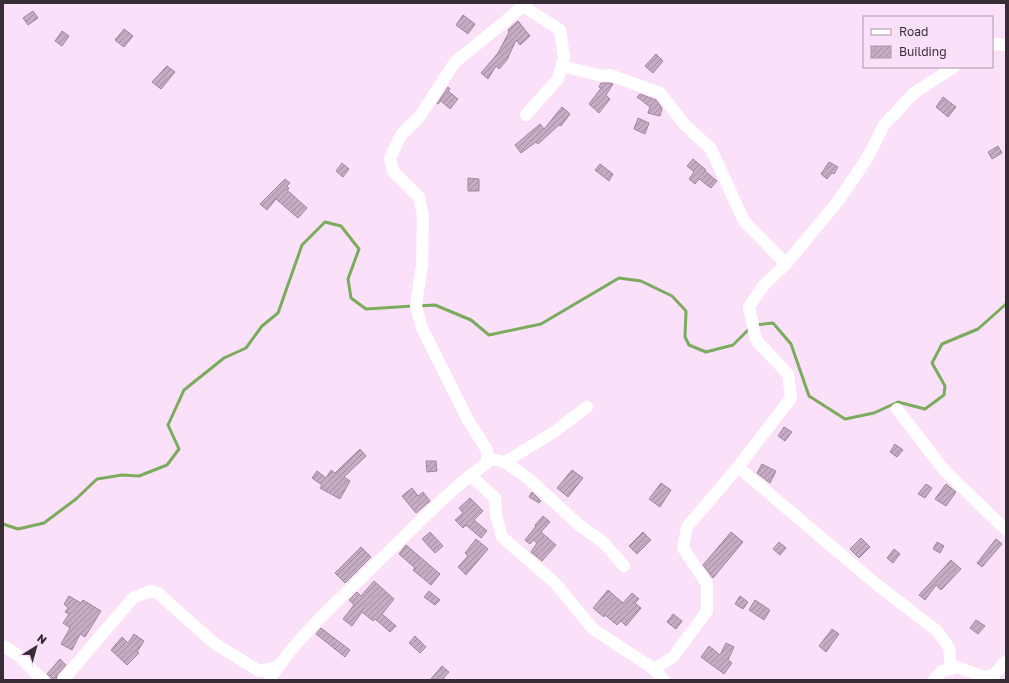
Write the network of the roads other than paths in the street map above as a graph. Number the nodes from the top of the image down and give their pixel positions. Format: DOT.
graph roads {
  1 [pos="524,4"];
  2 [pos="993,44"];
  3 [pos="1006,45"];
  4 [pos="562,66"];
  5 [pos="952,68"];
  6 [pos="526,114"];
  7 [pos="786,264"];
  8 [pos="587,407"];
  9 [pos="896,409"];
  10 [pos="487,458"];
  11 [pos="505,462"];
  12 [pos="738,467"];
  13 [pos="470,475"];
  14 [pos="1006,530"];
  15 [pos="624,566"];
  16 [pos="3,646"];
  17 [pos="1006,661"];
  18 [pos="277,667"];
  19 [pos="654,669"];
  20 [pos="951,669"];
  21 [pos="43,680"];
  22 [pos="63,680"];
  23 [pos="269,680"];
  24 [pos="664,680"];
  25 [pos="934,680"];
  1 -- 4 [label="street"];
  1 -- 10 [label="street"];
  2 -- 3 [label="street"];
  4 -- 6 [label="street"];
  4 -- 7 [label="street"];
  5 -- 7 [label="street"];
  7 -- 12 [label="street"];
  8 -- 11 [label="street"];
  9 -- 14 [label="street"];
  10 -- 11 [label="street"];
  10 -- 13 [label="street"];
  11 -- 15 [label="street"];
  12 -- 19 [label="street"];
  12 -- 20 [label="street"];
  13 -- 18 [label="street"];
  13 -- 19 [label="street"];
  16 -- 21 [label="street"];
  17 -- 20 [label="street"];
  18 -- 22 [label="street"];
  18 -- 23 [label="street"];
  19 -- 24 [label="street"];
  20 -- 25 [label="street"];
}
